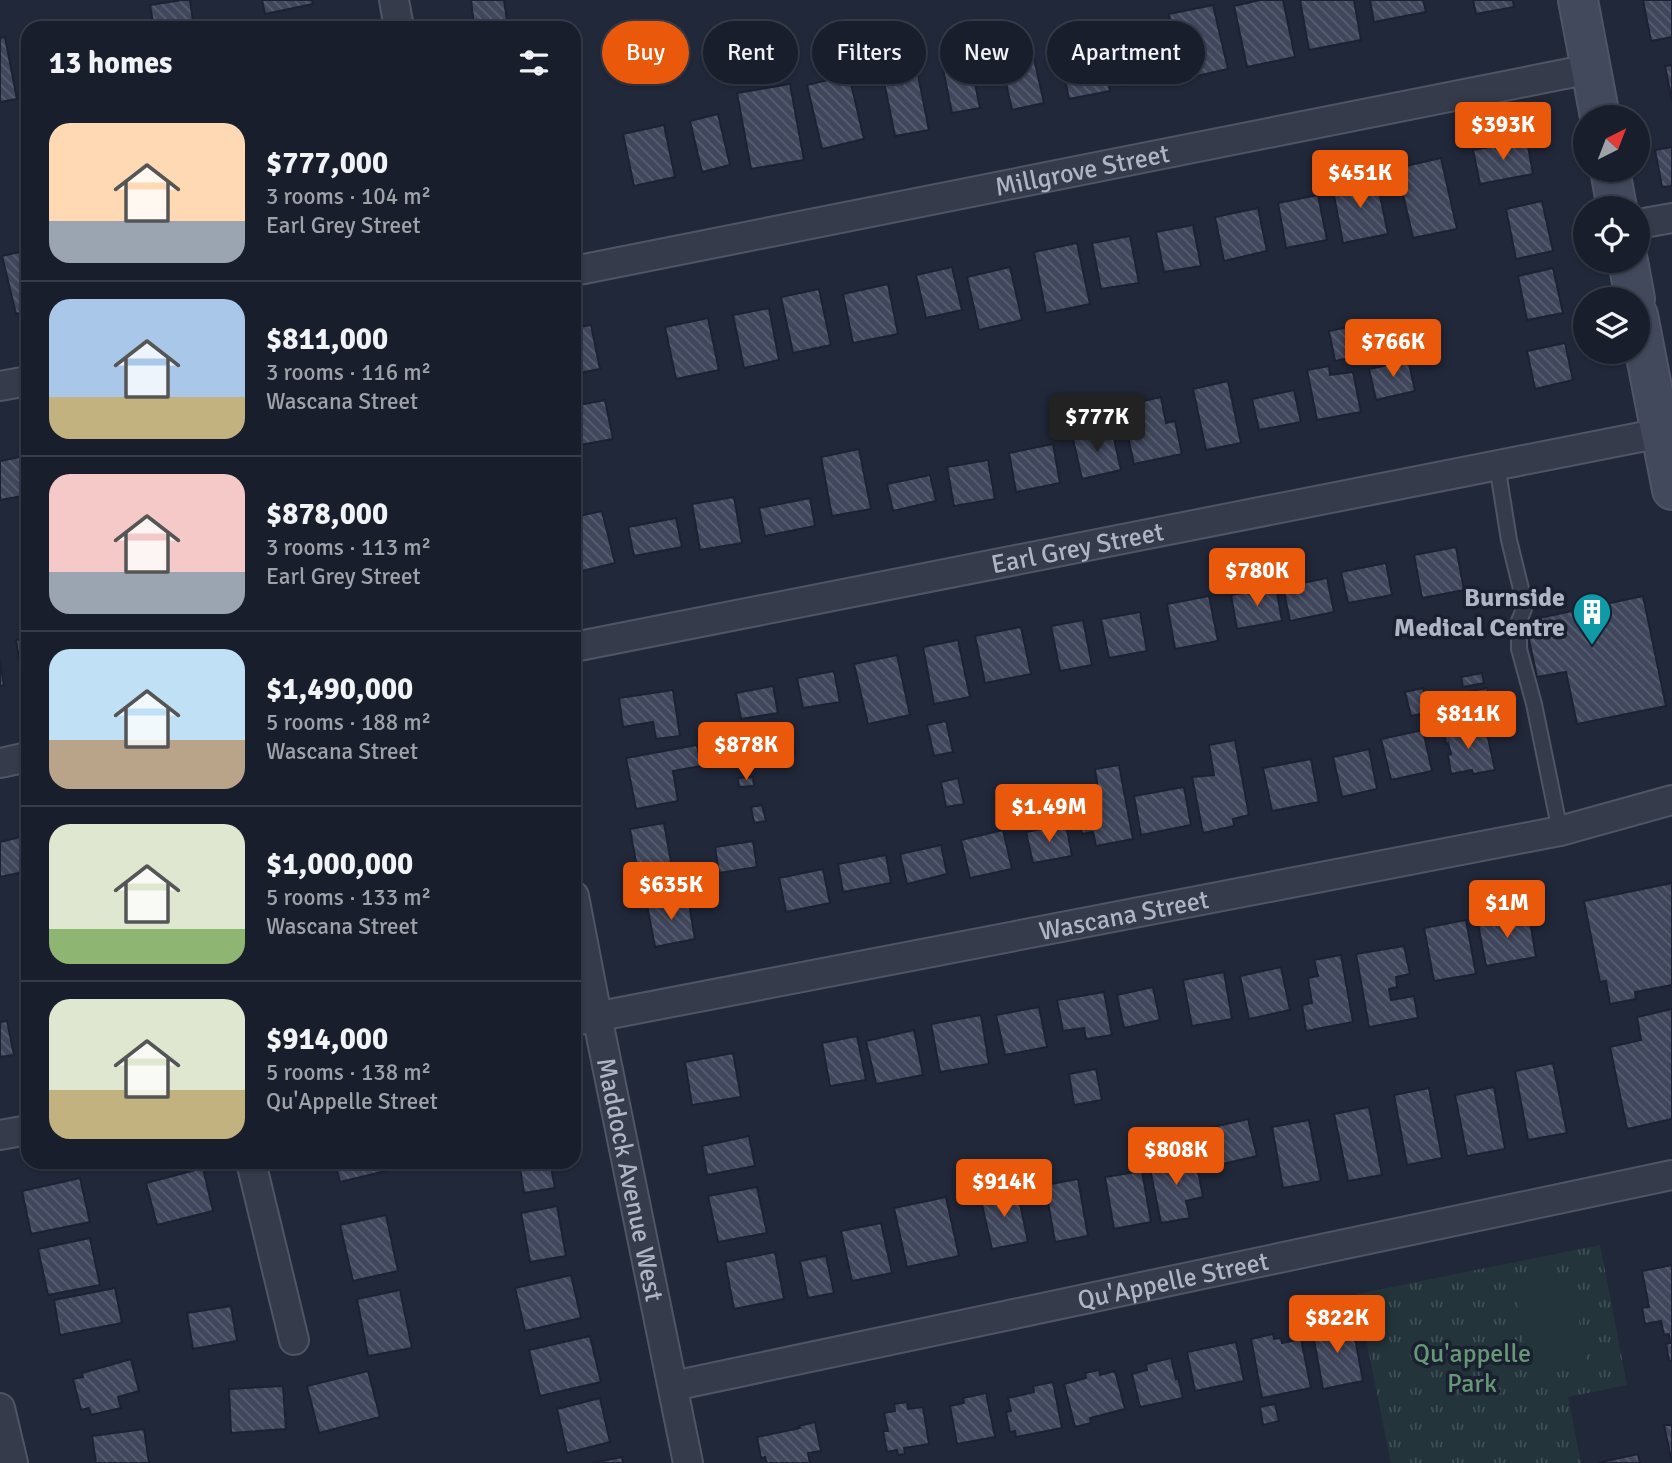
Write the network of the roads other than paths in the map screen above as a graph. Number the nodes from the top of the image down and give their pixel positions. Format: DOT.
graph roads {
  1 [pos="394,0"];
  2 [pos="1578,0"];
  3 [pos="398,21"];
  4 [pos="1590,69"];
  5 [pos="1598,105"];
  6 [pos="1672,218"];
  7 [pos="1650,222"];
  8 [pos="581,270"];
  9 [pos="1648,364"];
  10 [pos="21,382"];
  11 [pos="0,386"];
  12 [pos="1661,433"];
  13 [pos="1497,465"];
  14 [pos="1672,490"];
  15 [pos="581,646"];
  16 [pos="21,758"];
  17 [pos="0,763"];
  18 [pos="1672,800"];
  19 [pos="1560,831"];
  20 [pos="581,974"];
  21 [pos="585,1019"];
  22 [pos="21,1131"];
  23 [pos="0,1135"];
  24 [pos="253,1169"];
  25 [pos="1672,1175"];
  26 [pos="294,1340"];
  27 [pos="673,1386"];
  28 [pos="0,1408"];
  29 [pos="12,1463"];
  30 [pos="688,1463"];
  1 -- 3 [label="street"];
  2 -- 4 [label="main road"];
  4 -- 5 [label="main road"];
  4 -- 8 [label="street, Millgrove Street"];
  6 -- 7 [label="street"];
  9 -- 12 [label="main road"];
  10 -- 11 [label="street"];
  12 -- 13 [label="street, Earl Grey Street"];
  12 -- 14 [label="main road"];
  13 -- 15 [label="street, Earl Grey Street"];
  13 -- 19 [label="lane"];
  16 -- 17 [label="street"];
  18 -- 19 [label="street, Wascana Street"];
  19 -- 21 [label="street, Wascana Street"];
  20 -- 21 [label="street, Maddock Avenue West"];
  21 -- 27 [label="street, Maddock Avenue West"];
  22 -- 23 [label="street"];
  24 -- 26 [label="street"];
  25 -- 27 [label="street, Qu'Appelle Street"];
  27 -- 30 [label="street, Maddock Avenue West"];
  28 -- 29 [label="street"];
}
